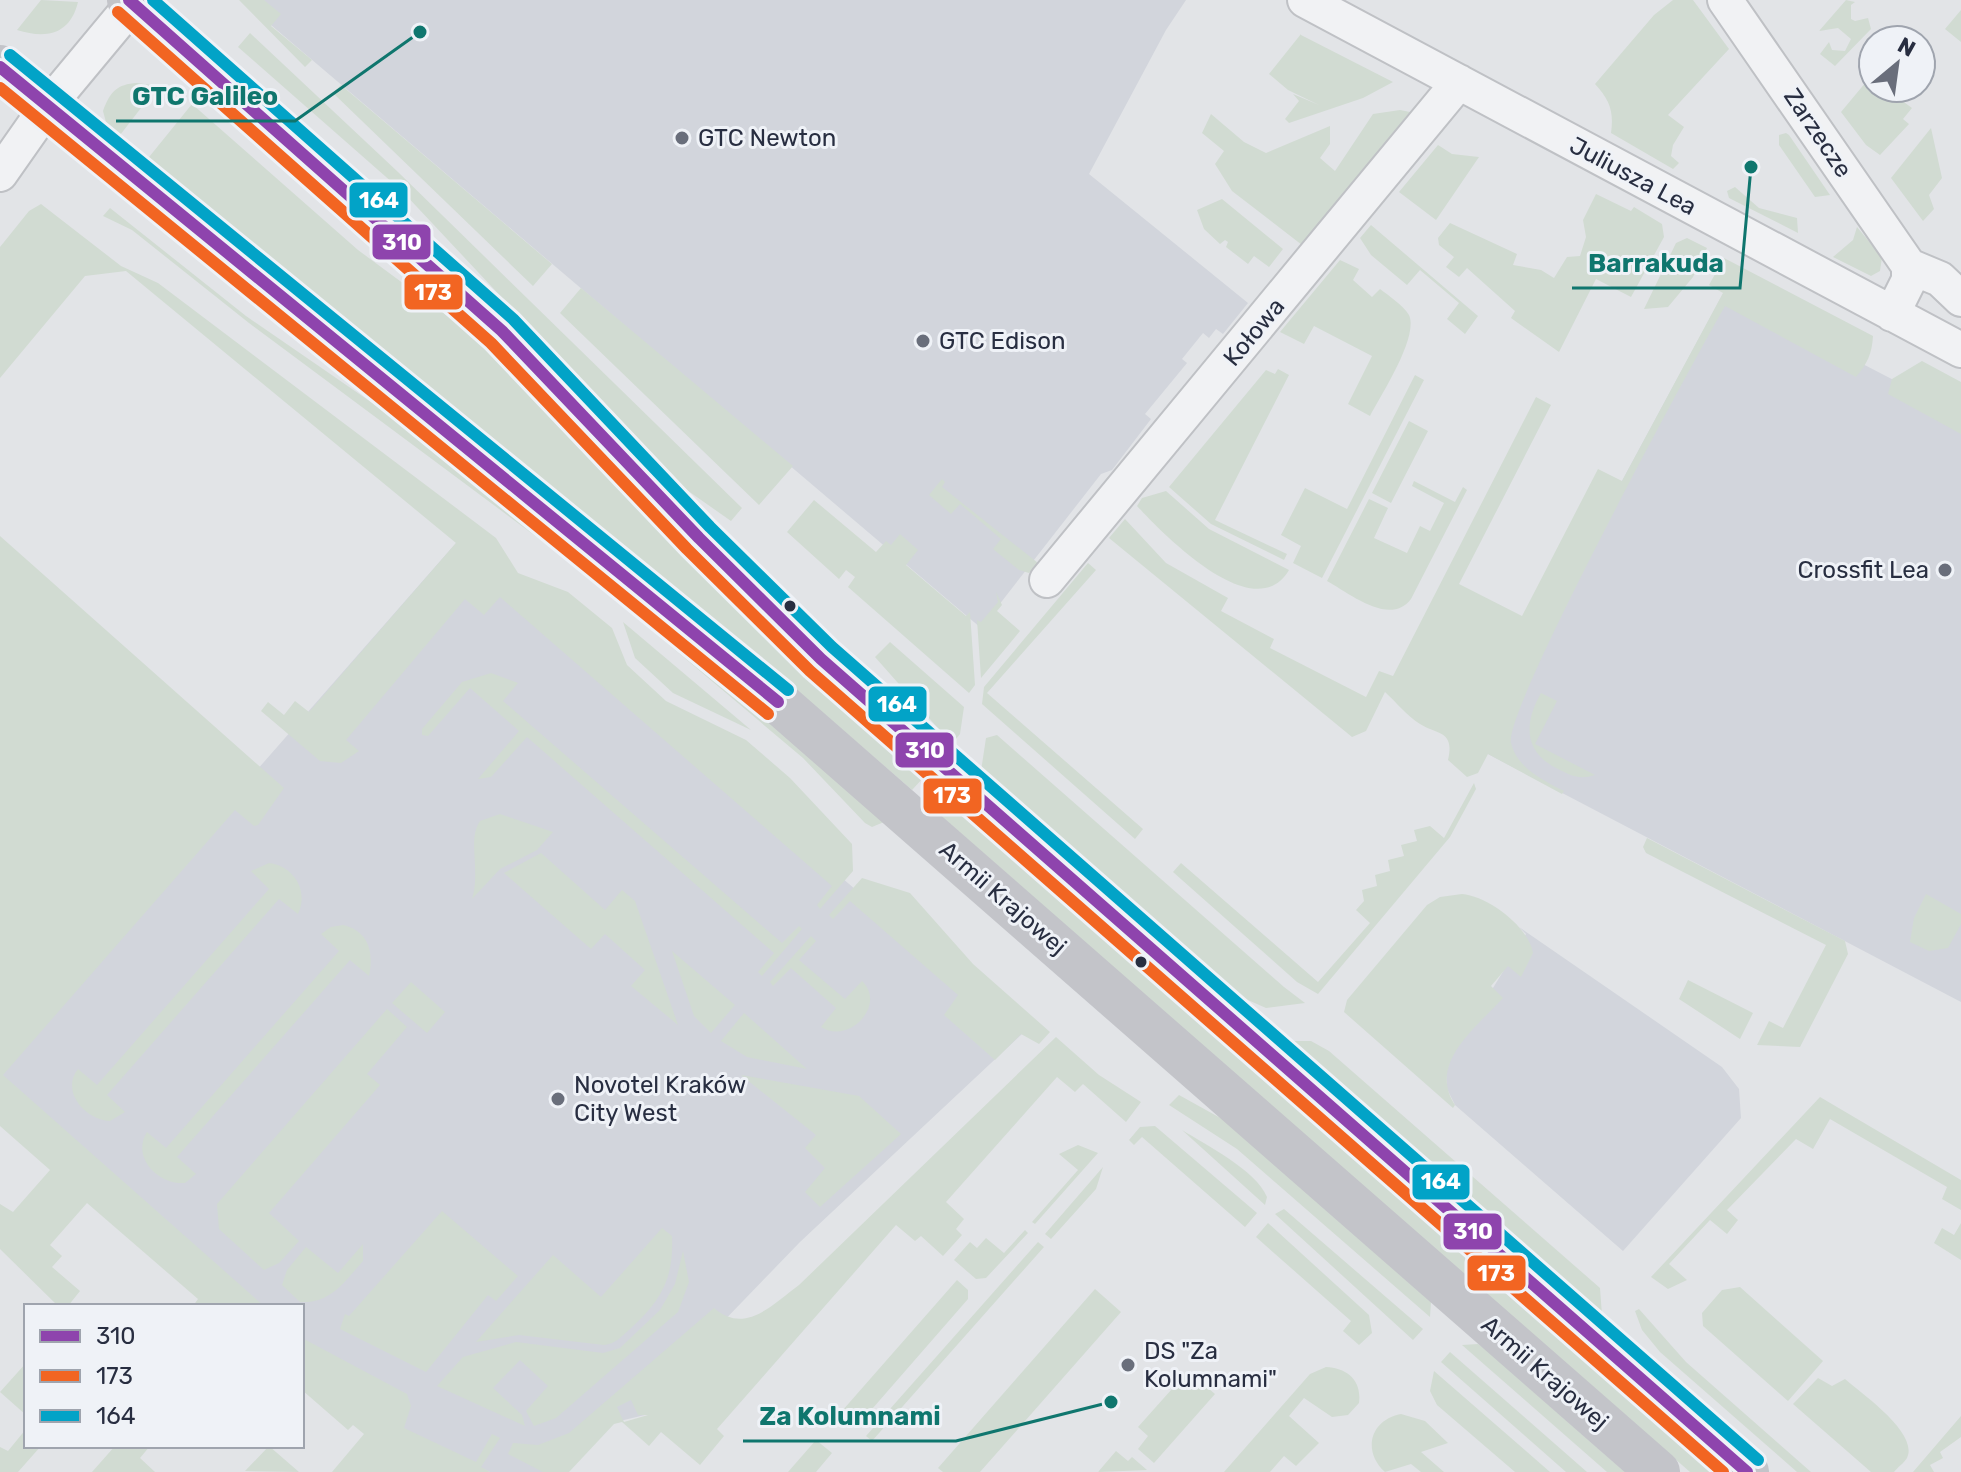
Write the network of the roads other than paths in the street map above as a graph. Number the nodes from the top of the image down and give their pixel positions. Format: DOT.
graph roads {
  1 [pos="1305,0"];
  2 [pos="1725,0"];
  3 [pos="133,1"];
  4 [pos="0,67"];
  5 [pos="1459,82"];
  6 [pos="47,107"];
  7 [pos="0,174"];
  8 [pos="1909,266"];
  9 [pos="1961,299"];
  10 [pos="1892,314"];
  11 [pos="1961,350"];
  12 [pos="1047,580"];
  13 [pos="1658,1472"];
  14 [pos="1747,1472"];
  1 -- 5 [label="street, Juliusza Lea"];
  2 -- 8 [label="street, Zarzecze"];
  3 -- 6 [label="street"];
  3 -- 14 [label="main road"];
  4 -- 6 [label="main road, Armii Krajowej"];
  5 -- 10 [label="street, Juliusza Lea"];
  5 -- 12 [label="street, Kołowa"];
  6 -- 7 [label="street"];
  6 -- 13 [label="main road, Armii Krajowej"];
  8 -- 9 [label="street, Zarzecze"];
  8 -- 10 [label="street"];
  10 -- 11 [label="street, Juliusza Lea"];
}
